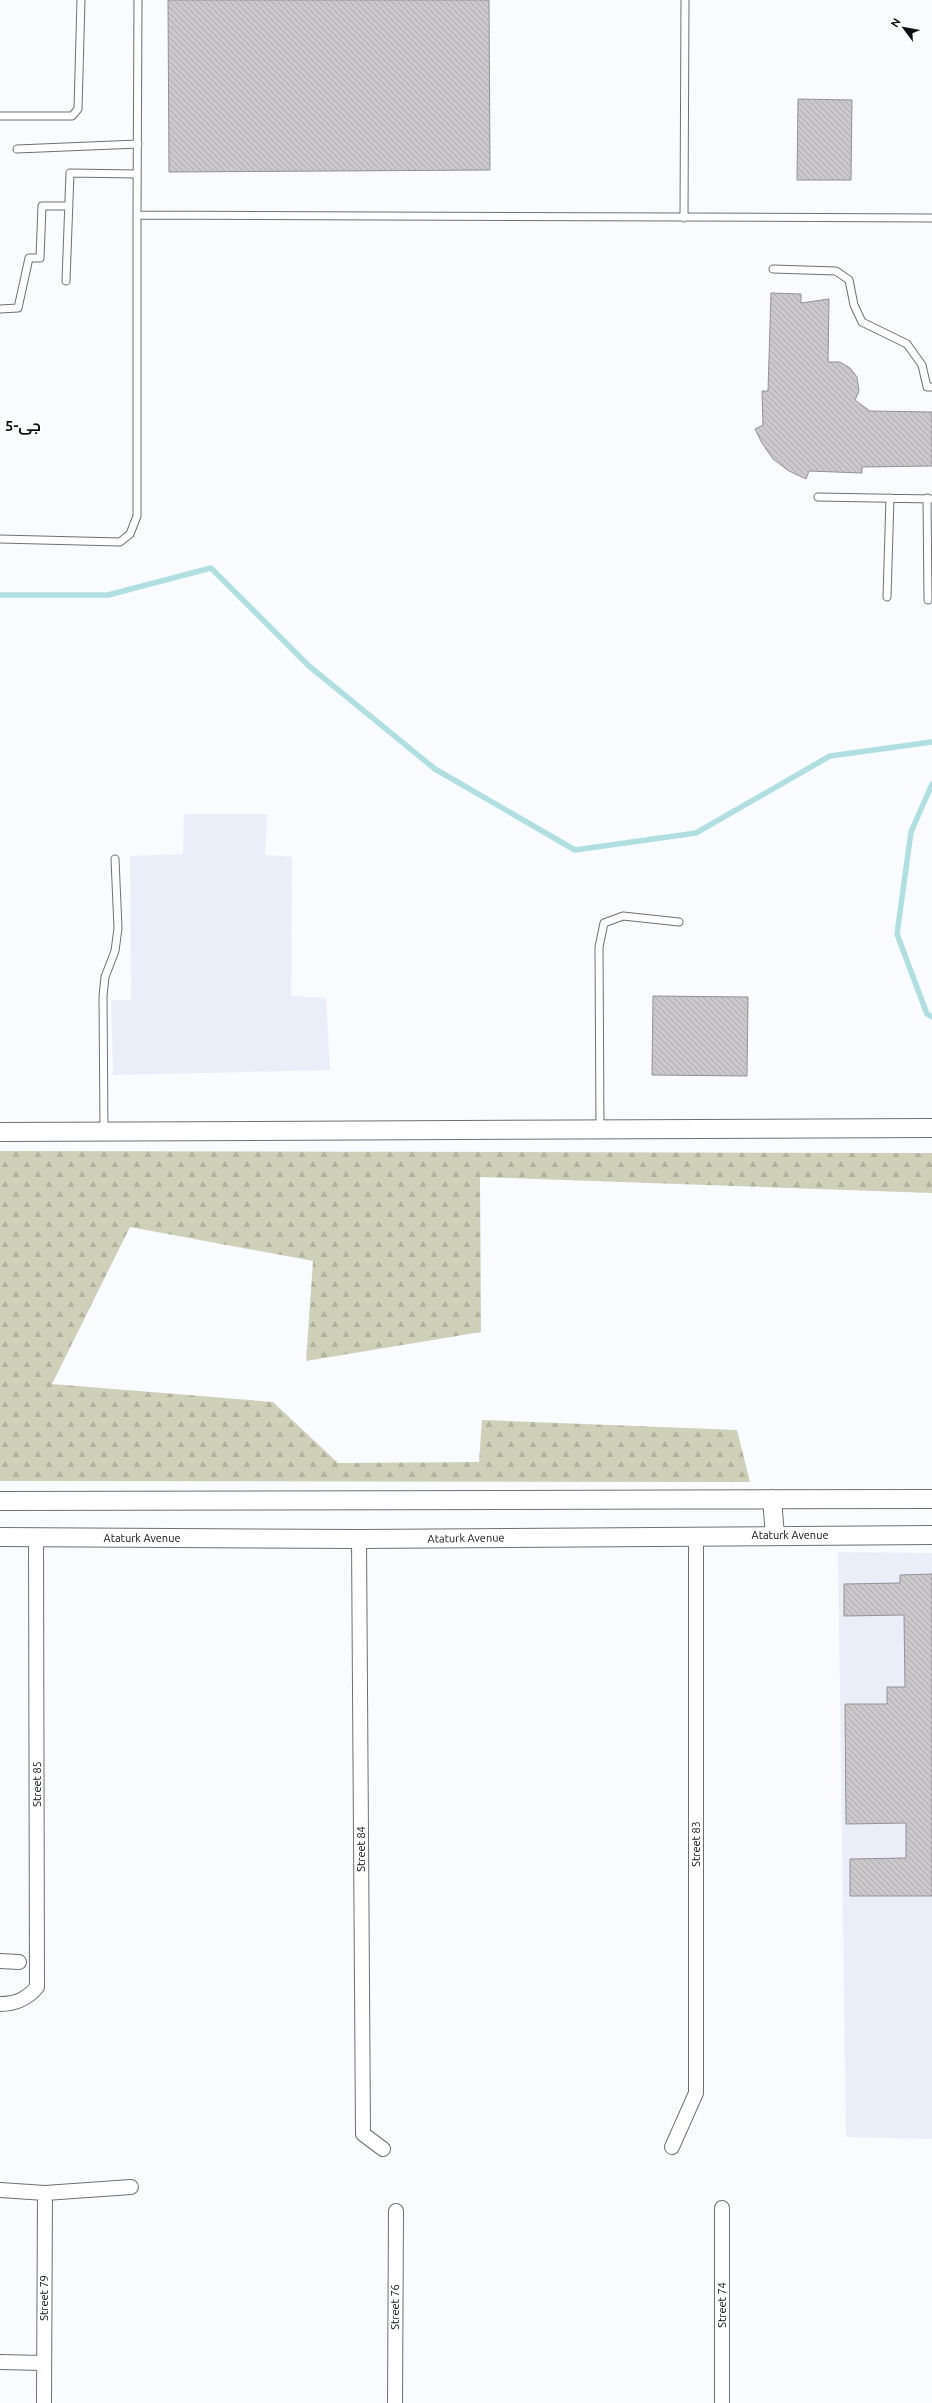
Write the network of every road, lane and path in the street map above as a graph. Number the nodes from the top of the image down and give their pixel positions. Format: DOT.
graph roads {
  1 [pos="81,0"];
  2 [pos="138,0"];
  3 [pos="685,0"];
  4 [pos="0,116"];
  5 [pos="138,144"];
  6 [pos="17,149"];
  7 [pos="137,174"];
  8 [pos="69,206"];
  9 [pos="137,215"];
  10 [pos="684,218"];
  11 [pos="932,218"];
  12 [pos="773,269"];
  13 [pos="66,281"];
  14 [pos="0,309"];
  15 [pos="932,387"];
  16 [pos="818,497"];
  17 [pos="890,498"];
  18 [pos="929,499"];
  19 [pos="0,539"];
  20 [pos="887,597"];
  21 [pos="928,600"];
  22 [pos="115,859"];
  23 [pos="679,922"];
  24 [pos="932,1128"];
  25 [pos="104,1130"];
  26 [pos="600,1130"];
  27 [pos="0,1132"];
  28 [pos="772,1499"];
  29 [pos="932,1499"];
  30 [pos="0,1501"];
  31 [pos="696,1535"];
  32 [pos="775,1535"];
  33 [pos="932,1535"];
  34 [pos="0,1537"];
  35 [pos="36,1538"];
  36 [pos="359,1539"];
  37 [pos="0,1961"];
  38 [pos="19,1962"];
  39 [pos="0,2004"];
  40 [pos="672,2147"];
  41 [pos="383,2149"];
  42 [pos="131,2187"];
  43 [pos="0,2190"];
  44 [pos="45,2192"];
  45 [pos="722,2208"];
  46 [pos="396,2211"];
  47 [pos="0,2362"];
  48 [pos="44,2363"];
  49 [pos="44,2403"];
  50 [pos="395,2403"];
  51 [pos="722,2403"];
  1 -- 4 [label="lane"];
  2 -- 5 [label="lane"];
  3 -- 10 [label="lane"];
  5 -- 6 [label="lane"];
  5 -- 7 [label="lane"];
  7 -- 8 [label="lane"];
  7 -- 9 [label="lane"];
  8 -- 13 [label="lane"];
  8 -- 14 [label="lane"];
  9 -- 10 [label="lane"];
  9 -- 19 [label="lane"];
  10 -- 11 [label="lane"];
  12 -- 15 [label="lane"];
  16 -- 17 [label="lane"];
  17 -- 18 [label="lane"];
  17 -- 20 [label="lane"];
  18 -- 21 [label="lane"];
  22 -- 25 [label="lane"];
  23 -- 26 [label="lane"];
  24 -- 26 [label="street"];
  25 -- 26 [label="street"];
  25 -- 27 [label="street"];
  28 -- 29 [label="street"];
  28 -- 30 [label="street"];
  28 -- 32 [label="street"];
  31 -- 32 [label="street, Ataturk Avenue"];
  31 -- 36 [label="street, Ataturk Avenue"];
  31 -- 40 [label="street, Street 83"];
  32 -- 33 [label="street, Ataturk Avenue"];
  34 -- 35 [label="street, Ataturk Avenue"];
  35 -- 36 [label="street, Ataturk Avenue"];
  35 -- 39 [label="street, Street 85"];
  36 -- 41 [label="street, Street 84"];
  37 -- 38 [label="street"];
  42 -- 44 [label="street"];
  43 -- 44 [label="street"];
  44 -- 48 [label="street, Street 79"];
  45 -- 51 [label="street, Street 74"];
  46 -- 50 [label="street, Street 76"];
  47 -- 48 [label="street"];
  48 -- 49 [label="street, Street 79"];
}
